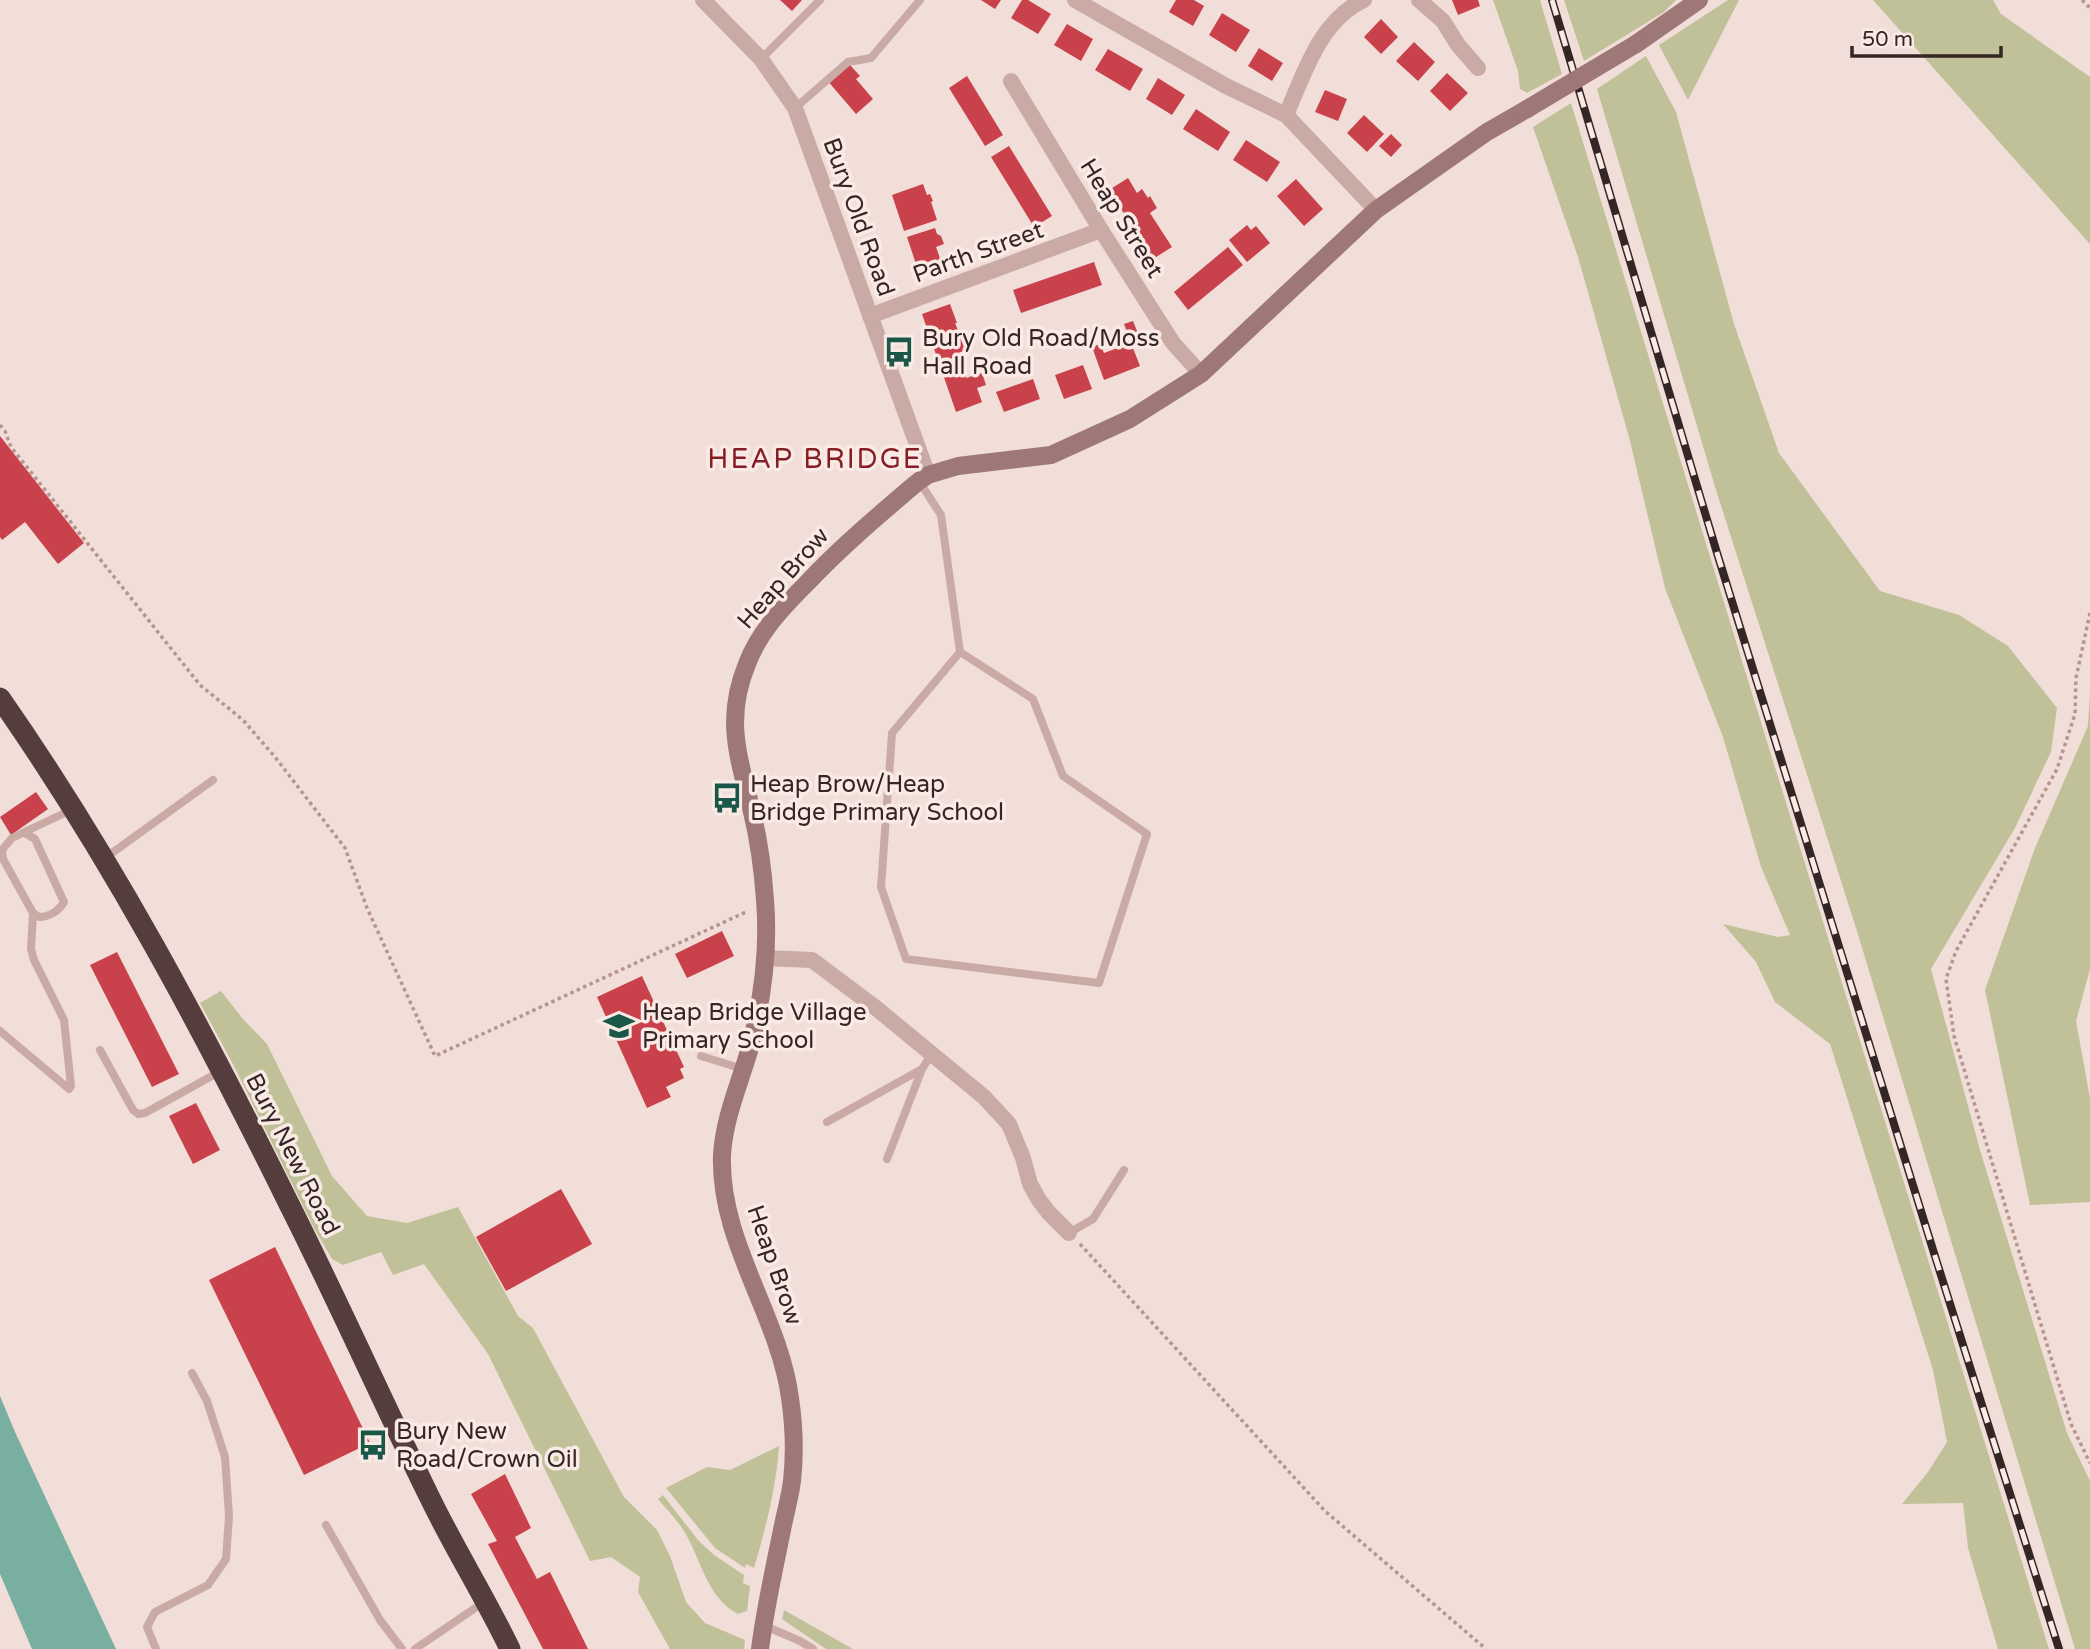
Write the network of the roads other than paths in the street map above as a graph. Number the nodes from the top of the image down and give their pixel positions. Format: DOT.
graph roads {
  1 [pos="703,0"];
  2 [pos="820,0"];
  3 [pos="920,0"];
  4 [pos="1075,0"];
  5 [pos="1364,0"];
  6 [pos="1419,0"];
  7 [pos="1699,0"];
  8 [pos="761,59"];
  9 [pos="1478,68"];
  10 [pos="1011,81"];
  11 [pos="795,108"];
  12 [pos="1286,115"];
  13 [pos="1376,210"];
  14 [pos="1101,230"];
  15 [pos="870,316"];
  16 [pos="1201,374"];
  17 [pos="924,478"];
  18 [pos="960,652"];
  19 [pos="0,698"];
  20 [pos="213,780"];
  21 [pos="73,808"];
  22 [pos="25,833"];
  23 [pos="105,858"];
  24 [pos="33,913"];
  25 [pos="764,958"];
  26 [pos="0,1031"];
  27 [pos="100,1050"];
  28 [pos="932,1053"];
  29 [pos="701,1056"];
  30 [pos="743,1069"];
  31 [pos="922,1069"];
  32 [pos="221,1070"];
  33 [pos="827,1122"];
  34 [pos="887,1159"];
  35 [pos="1124,1170"];
  36 [pos="1069,1233"];
  37 [pos="192,1373"];
  38 [pos="326,1525"];
  39 [pos="486,1601"];
  40 [pos="763,1625"];
  41 [pos="156,1649"];
  42 [pos="402,1649"];
  43 [pos="415,1649"];
  44 [pos="510,1649"];
  45 [pos="760,1649"];
  46 [pos="813,1649"];
  1 -- 8 [label="street, Bury Old Road"];
  2 -- 8 [label="lane"];
  3 -- 11 [label="lane"];
  4 -- 12 [label="street"];
  5 -- 12 [label="street"];
  6 -- 9 [label="street"];
  7 -- 13 [label="street, bridge"];
  8 -- 11 [label="street, Bury Old Road"];
  10 -- 14 [label="street, Heap Street"];
  11 -- 15 [label="street, Bury Old Road"];
  12 -- 13 [label="street"];
  13 -- 16 [label="street"];
  14 -- 15 [label="street, Parth Street"];
  14 -- 16 [label="street, Heap Street"];
  15 -- 17 [label="street, Bury Old Road"];
  16 -- 17 [label="street"];
  17 -- 18 [label="lane"];
  17 -- 25 [label="street, Heap Brow"];
  18 -- 18 [label="lane"];
  19 -- 21 [label="highway, Bury New Road"];
  20 -- 23 [label="lane"];
  21 -- 22 [label="lane"];
  21 -- 23 [label="highway, Bury New Road"];
  22 -- 24 [label="lane"];
  22 -- 24 [label="lane"];
  23 -- 32 [label="highway, Bury New Road"];
  24 -- 26 [label="lane"];
  25 -- 28 [label="street"];
  25 -- 30 [label="street, Heap Brow"];
  27 -- 32 [label="lane"];
  28 -- 31 [label="lane"];
  28 -- 36 [label="street"];
  29 -- 30 [label="lane"];
  30 -- 40 [label="street, Heap Brow"];
  31 -- 33 [label="lane"];
  31 -- 34 [label="lane"];
  32 -- 39 [label="highway, Bury New Road"];
  35 -- 36 [label="lane"];
  37 -- 41 [label="lane"];
  38 -- 42 [label="lane"];
  39 -- 43 [label="lane"];
  39 -- 44 [label="highway, Bury New Road"];
  40 -- 45 [label="street, Heap Brow"];
  40 -- 46 [label="lane"];
}
